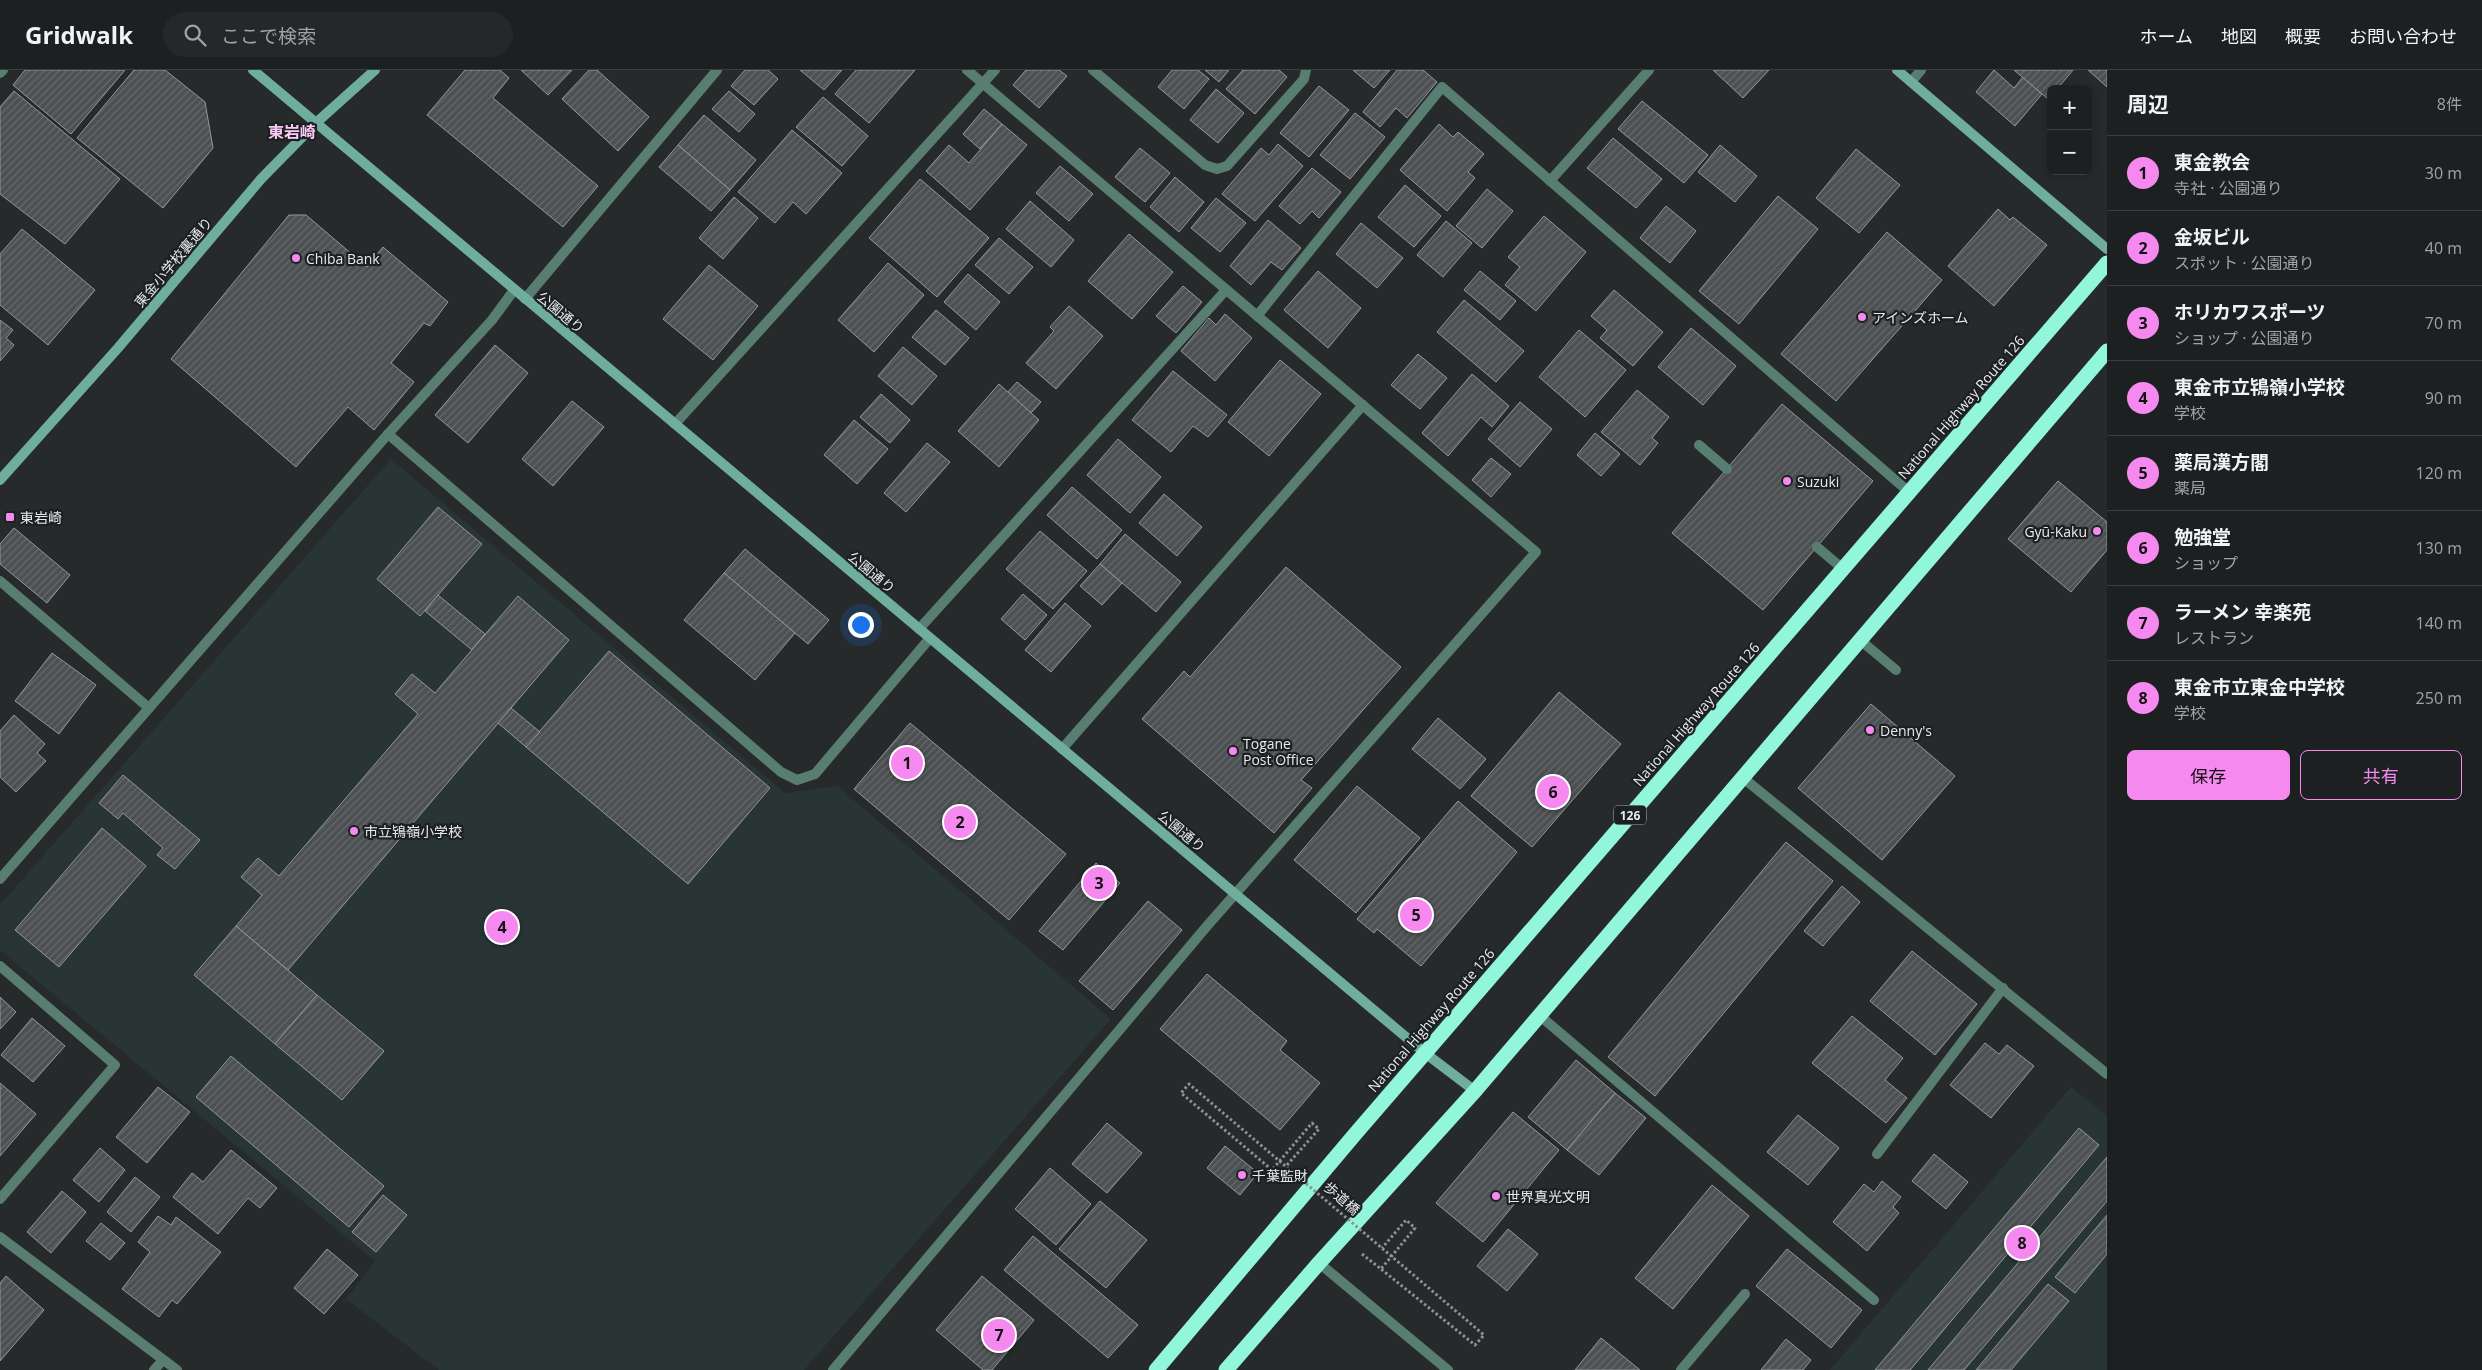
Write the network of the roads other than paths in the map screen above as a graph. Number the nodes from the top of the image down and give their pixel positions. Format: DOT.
graph roads {
  1 [pos="3,70"];
  2 [pos="253,70"];
  3 [pos="376,70"];
  4 [pos="717,70"];
  5 [pos="967,70"];
  6 [pos="995,70"];
  7 [pos="1093,70"];
  8 [pos="1306,70"];
  9 [pos="1649,70"];
  10 [pos="1898,70"];
  11 [pos="1921,70"];
  12 [pos="0,73"];
  13 [pos="1911,82"];
  14 [pos="982,83"];
  15 [pos="317,122"];
  16 [pos="1550,181"];
  17 [pos="2107,249"];
  18 [pos="2107,263"];
  19 [pos="514,290"];
  20 [pos="1226,290"];
  21 [pos="525,299"];
  22 [pos="1257,316"];
  23 [pos="2107,351"];
  24 [pos="1363,405"];
  25 [pos="675,424"];
  26 [pos="388,434"];
  27 [pos="1699,445"];
  28 [pos="1727,469"];
  29 [pos="0,480"];
  30 [pos="1909,492"];
  31 [pos="1817,547"];
  32 [pos="1843,569"];
  33 [pos="0,580"];
  34 [pos="919,629"];
  35 [pos="930,638"];
  36 [pos="1860,640"];
  37 [pos="1896,670"];
  38 [pos="149,708"];
  39 [pos="1062,749"];
  40 [pos="1742,777"];
  41 [pos="0,879"];
  42 [pos="1235,893"];
  43 [pos="0,966"];
  44 [pos="2003,988"];
  45 [pos="1539,1015"];
  46 [pos="1425,1053"];
  47 [pos="2107,1074"];
  48 [pos="1474,1091"];
  49 [pos="1877,1154"];
  50 [pos="0,1199"];
  51 [pos="0,1237"];
  52 [pos="1319,1263"];
  53 [pos="1745,1294"];
  54 [pos="1874,1300"];
  55 [pos="163,1360"];
  56 [pos="154,1370"];
  57 [pos="177,1370"];
  58 [pos="832,1370"];
  59 [pos="1156,1370"];
  60 [pos="1226,1370"];
  61 [pos="1448,1370"];
  62 [pos="1681,1370"];
  1 -- 12 [label="street"];
  2 -- 15 [label="street, 公園通り"];
  3 -- 15 [label="street, 東金小学校裏通り"];
  4 -- 21 [label="street"];
  5 -- 14 [label="street"];
  6 -- 14 [label="street"];
  7 -- 8 [label="street"];
  9 -- 16 [label="street"];
  10 -- 13 [label="street"];
  11 -- 13 [label="street"];
  13 -- 17 [label="street"];
  14 -- 20 [label="street"];
  14 -- 25 [label="street"];
  15 -- 19 [label="street, 公園通り"];
  15 -- 29 [label="street, 東金小学校裏通り"];
  16 -- 22 [label="street"];
  16 -- 30 [label="street"];
  18 -- 30 [label="highway, National Highway Route 126 / 126"];
  19 -- 21 [label="street, 公園通り"];
  19 -- 26 [label="street"];
  20 -- 22 [label="street"];
  20 -- 34 [label="street"];
  21 -- 25 [label="street, 公園通り"];
  22 -- 24 [label="street"];
  23 -- 36 [label="highway"];
  24 -- 39 [label="street"];
  24 -- 42 [label="street"];
  25 -- 34 [label="street, 公園通り"];
  26 -- 35 [label="street"];
  26 -- 38 [label="street"];
  27 -- 28 [label="street"];
  30 -- 32 [label="highway, National Highway Route 126 / 126"];
  31 -- 32 [label="street"];
  32 -- 46 [label="highway, National Highway Route 126 / 126"];
  33 -- 38 [label="street"];
  34 -- 35 [label="street, 公園通り"];
  35 -- 39 [label="street, 公園通り"];
  36 -- 37 [label="street"];
  36 -- 40 [label="highway"];
  38 -- 41 [label="street"];
  39 -- 42 [label="street, 公園通り"];
  40 -- 44 [label="street"];
  40 -- 45 [label="highway"];
  42 -- 46 [label="street, 公園通り"];
  42 -- 58 [label="street"];
  43 -- 50 [label="street"];
  44 -- 47 [label="street"];
  44 -- 49 [label="street"];
  45 -- 48 [label="highway"];
  45 -- 54 [label="street"];
  46 -- 48 [label="street, 公園通り"];
  46 -- 59 [label="highway, National Highway Route 126 / 126"];
  48 -- 52 [label="highway"];
  51 -- 55 [label="street"];
  52 -- 60 [label="highway"];
  52 -- 61 [label="street"];
  53 -- 62 [label="street"];
  55 -- 56 [label="street"];
  55 -- 57 [label="street"];
}
